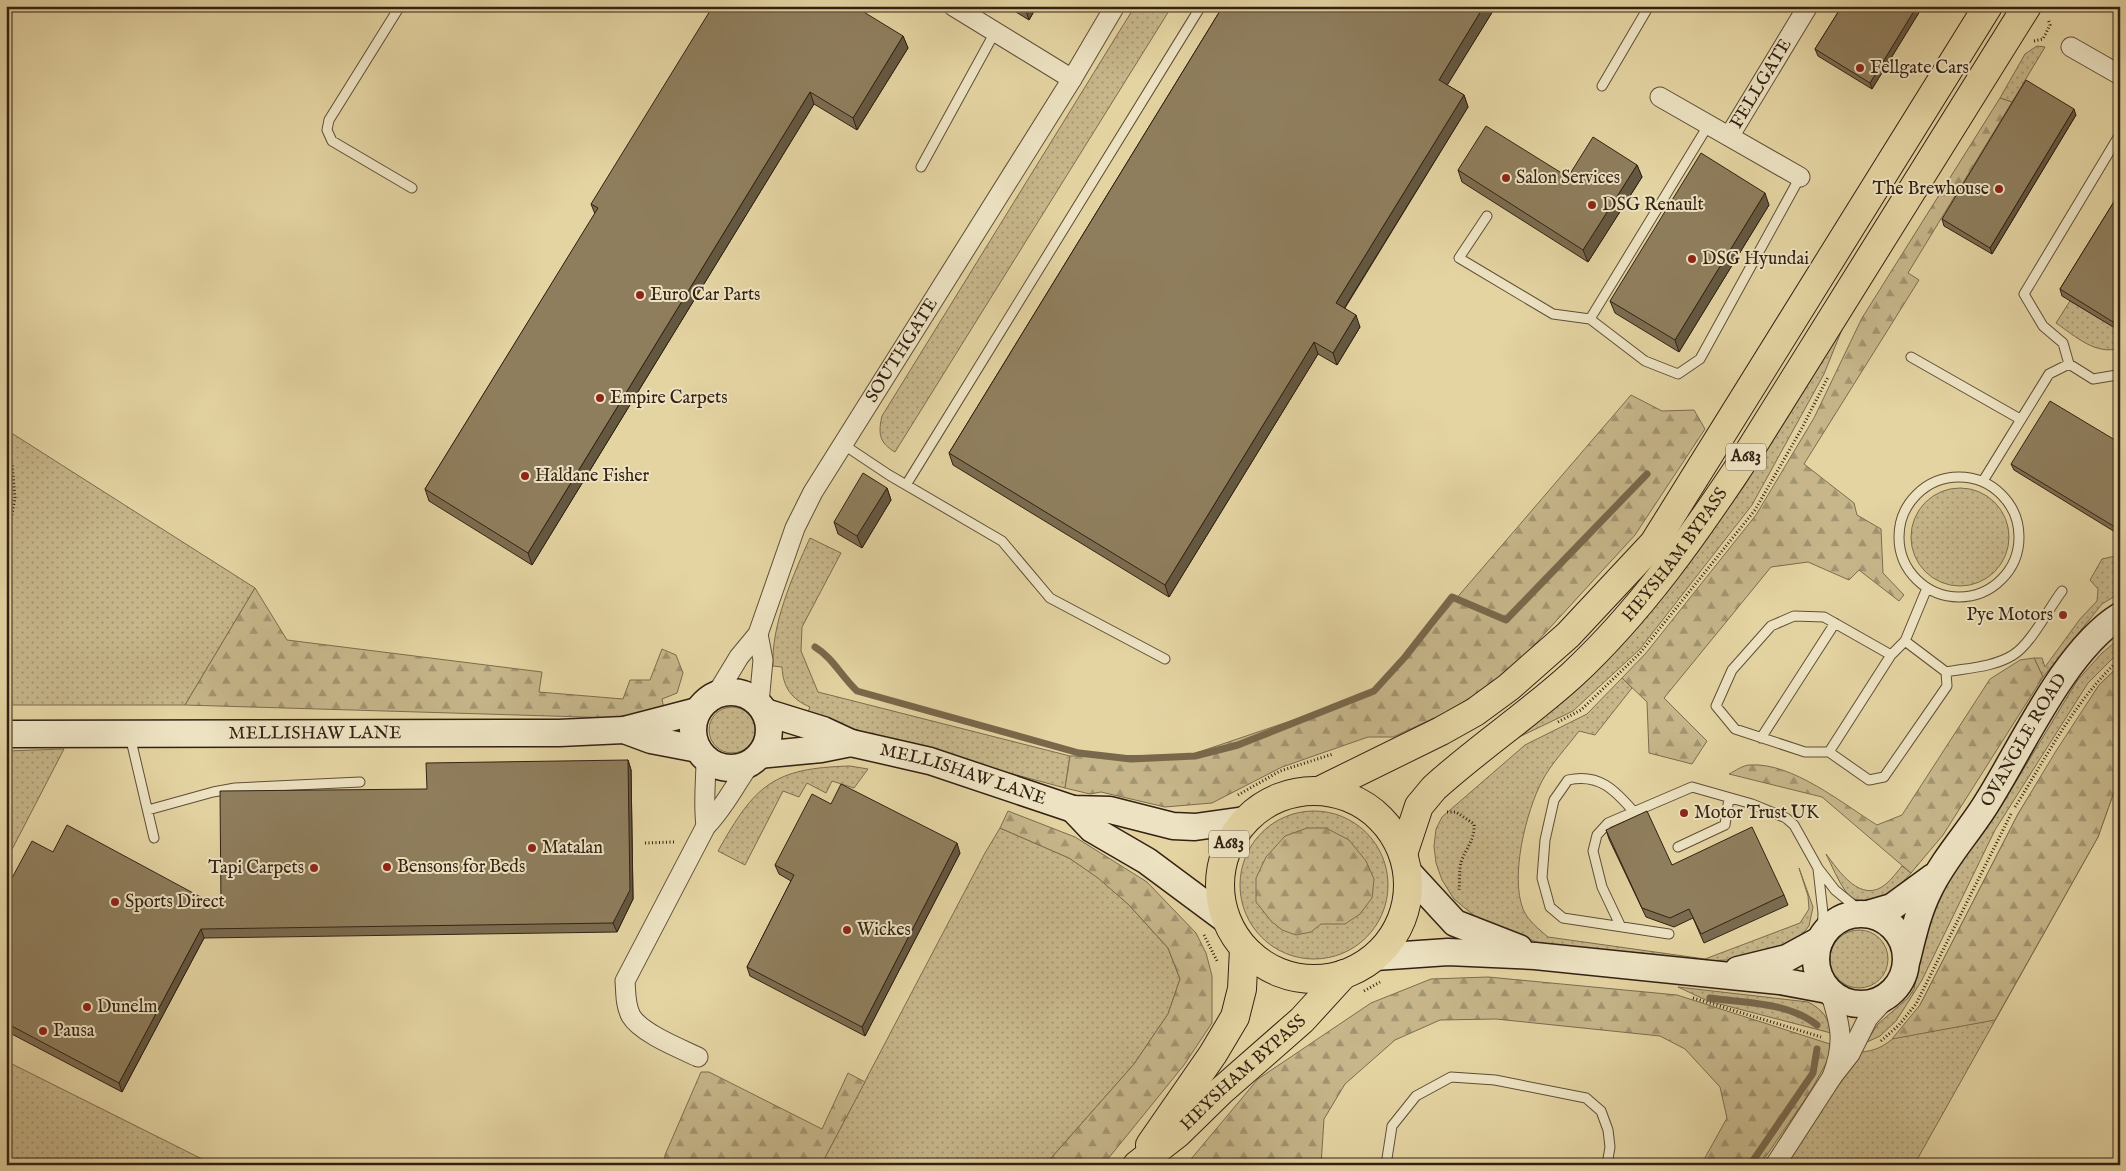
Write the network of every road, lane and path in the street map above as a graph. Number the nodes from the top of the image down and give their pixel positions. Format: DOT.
graph roads {
  1 [pos="400,6"];
  2 [pos="953,6"];
  3 [pos="1115,6"];
  4 [pos="1201,6"];
  5 [pos="1649,6"];
  6 [pos="1808,6"];
  7 [pos="1988,6"];
  8 [pos="2027,6"];
  9 [pos="995,32"];
  10 [pos="2071,47"];
  11 [pos="2120,74"];
  12 [pos="1072,80"];
  13 [pos="1602,86"];
  14 [pos="1660,97"];
  15 [pos="1709,124"];
  16 [pos="2120,134"];
  17 [pos="1730,135"];
  18 [pos="921,167"];
  19 [pos="1800,176"];
  20 [pos="412,188"];
  21 [pos="1487,216"];
  22 [pos="1590,319"];
  23 [pos="1911,357"];
  24 [pos="2068,364"];
  25 [pos="2119,375"];
  26 [pos="2020,419"];
  27 [pos="844,445"];
  28 [pos="12,464"];
  29 [pos="1983,481"];
  30 [pos="906,485"];
  31 [pos="6,546"];
  32 [pos="1927,588"];
  33 [pos="6,590"];
  34 [pos="2062,591"];
  35 [pos="2120,616"];
  36 [pos="1835,624"];
  37 [pos="758,634"];
  38 [pos="1905,641"];
  39 [pos="1891,655"];
  40 [pos="1165,659"];
  41 [pos="2120,659"];
  42 [pos="10,672"];
  43 [pos="1946,672"];
  44 [pos="707,703"];
  45 [pos="762,708"];
  46 [pos="624,730"];
  47 [pos="6,734"];
  48 [pos="129,734"];
  49 [pos="1761,738"];
  50 [pos="851,743"];
  51 [pos="1338,752"];
  52 [pos="1829,752"];
  53 [pos="702,754"];
  54 [pos="756,759"];
  55 [pos="360,782"];
  56 [pos="1321,790"];
  57 [pos="1729,798"];
  58 [pos="1074,809"];
  59 [pos="1238,809"];
  60 [pos="148,810"];
  61 [pos="1634,812"];
  62 [pos="1438,815"];
  63 [pos="706,826"];
  64 [pos="154,838"];
  65 [pos="680,842"];
  66 [pos="645,843"];
  67 [pos="1678,847"];
  68 [pos="1406,863"];
  69 [pos="1818,868"];
  70 [pos="1937,873"];
  71 [pos="1458,898"];
  72 [pos="1865,914"];
  73 [pos="1213,924"];
  74 [pos="1620,925"];
  75 [pos="1669,934"];
  76 [pos="1821,938"];
  77 [pos="1244,949"];
  78 [pos="1535,956"];
  79 [pos="1906,959"];
  80 [pos="1379,969"];
  81 [pos="1219,970"];
  82 [pos="1700,973"];
  83 [pos="1353,983"];
  84 [pos="1829,991"];
  85 [pos="1890,994"];
  86 [pos="1690,997"];
  87 [pos="1824,1037"];
  88 [pos="1878,1043"];
  89 [pos="698,1057"];
  90 [pos="1832,1077"];
  91 [pos="1136,1165"];
  92 [pos="1386,1165"];
  93 [pos="1607,1165"];
  94 [pos="1775,1165"];
  1 -- 20 [label="lane"];
  2 -- 9 [label="street"];
  3 -- 12 [label="street, SOUTHGATE"];
  4 -- 30 [label="lane"];
  5 -- 13 [label="lane"];
  6 -- 17 [label="street, FELLGATE"];
  7 -- 56 [label="highway, HEYSHAM BYPASS / A683"];
  8 -- 68 [label="highway, HEYSHAM BYPASS / A683"];
  9 -- 12 [label="street"];
  9 -- 18 [label="lane"];
  10 -- 11 [label="street"];
  12 -- 27 [label="street, SOUTHGATE"];
  14 -- 15 [label="street, FELLGATE"];
  15 -- 17 [label="street, FELLGATE"];
  15 -- 22 [label="lane"];
  16 -- 24 [label="lane"];
  17 -- 19 [label="street, FELLGATE"];
  19 -- 22 [label="lane"];
  21 -- 22 [label="lane"];
  23 -- 26 [label="lane"];
  24 -- 25 [label="lane"];
  24 -- 26 [label="lane"];
  26 -- 29 [label="lane"];
  27 -- 30 [label="lane"];
  27 -- 37 [label="street, SOUTHGATE"];
  28 -- 31 [label="path"];
  29 -- 32 [label="lane"];
  29 -- 32 [label="lane"];
  30 -- 40 [label="lane"];
  32 -- 38 [label="lane"];
  33 -- 42 [label="path"];
  34 -- 43 [label="lane"];
  35 -- 70 [label="main road, OVANGLE ROAD"];
  36 -- 39 [label="lane"];
  36 -- 49 [label="lane"];
  36 -- 49 [label="lane"];
  37 -- 44 [label="street, SOUTHGATE"];
  37 -- 45 [label="street"];
  38 -- 39 [label="lane"];
  38 -- 43 [label="lane"];
  39 -- 52 [label="lane"];
  41 -- 88 [label="path"];
  43 -- 52 [label="lane"];
  44 -- 45 [label="main road"];
  44 -- 46 [label="main road, MELLISHAW LANE"];
  44 -- 53 [label="main road"];
  45 -- 50 [label="main road, MELLISHAW LANE"];
  45 -- 54 [label="main road"];
  46 -- 48 [label="main road, MELLISHAW LANE"];
  46 -- 53 [label="main road, MELLISHAW LANE"];
  47 -- 48 [label="main road, MELLISHAW LANE"];
  48 -- 60 [label="lane"];
  49 -- 52 [label="lane"];
  50 -- 54 [label="main road, MELLISHAW LANE"];
  50 -- 58 [label="main road, MELLISHAW LANE"];
  51 -- 59 [label="path"];
  53 -- 54 [label="main road"];
  53 -- 63 [label="street"];
  54 -- 63 [label="street"];
  55 -- 60 [label="lane"];
  56 -- 59 [label="highway, A683"];
  56 -- 68 [label="highway, A683"];
  57 -- 61 [label="lane"];
  57 -- 67 [label="lane"];
  57 -- 69 [label="lane"];
  58 -- 59 [label="main road, MELLISHAW LANE"];
  58 -- 73 [label="main road, MELLISHAW LANE"];
  59 -- 73 [label="highway, A683"];
  60 -- 64 [label="lane"];
  61 -- 74 [label="lane"];
  61 -- 74 [label="lane"];
  62 -- 71 [label="path"];
  63 -- 89 [label="street"];
  65 -- 66 [label="path"];
  68 -- 78 [label="main road"];
  68 -- 80 [label="highway, A683"];
  69 -- 72 [label="lane"];
  69 -- 76 [label="lane"];
  70 -- 72 [label="main road, OVANGLE ROAD"];
  70 -- 79 [label="main road, OVANGLE ROAD"];
  72 -- 76 [label="main road"];
  72 -- 79 [label="main road"];
  73 -- 77 [label="highway, A683"];
  73 -- 81 [label="path"];
  74 -- 75 [label="lane"];
  76 -- 82 [label="main road"];
  76 -- 84 [label="main road"];
  77 -- 83 [label="highway, A683"];
  77 -- 91 [label="highway, HEYSHAM BYPASS / A683"];
  78 -- 80 [label="main road"];
  78 -- 82 [label="main road"];
  79 -- 85 [label="main road"];
  80 -- 83 [label="highway, A683"];
  80 -- 83 [label="path"];
  82 -- 84 [label="main road"];
  83 -- 91 [label="highway, HEYSHAM BYPASS / A683"];
  84 -- 85 [label="main road"];
  84 -- 90 [label="street"];
  85 -- 90 [label="street"];
  86 -- 87 [label="path"];
  90 -- 94 [label="street"];
  92 -- 93 [label="lane"];
}
